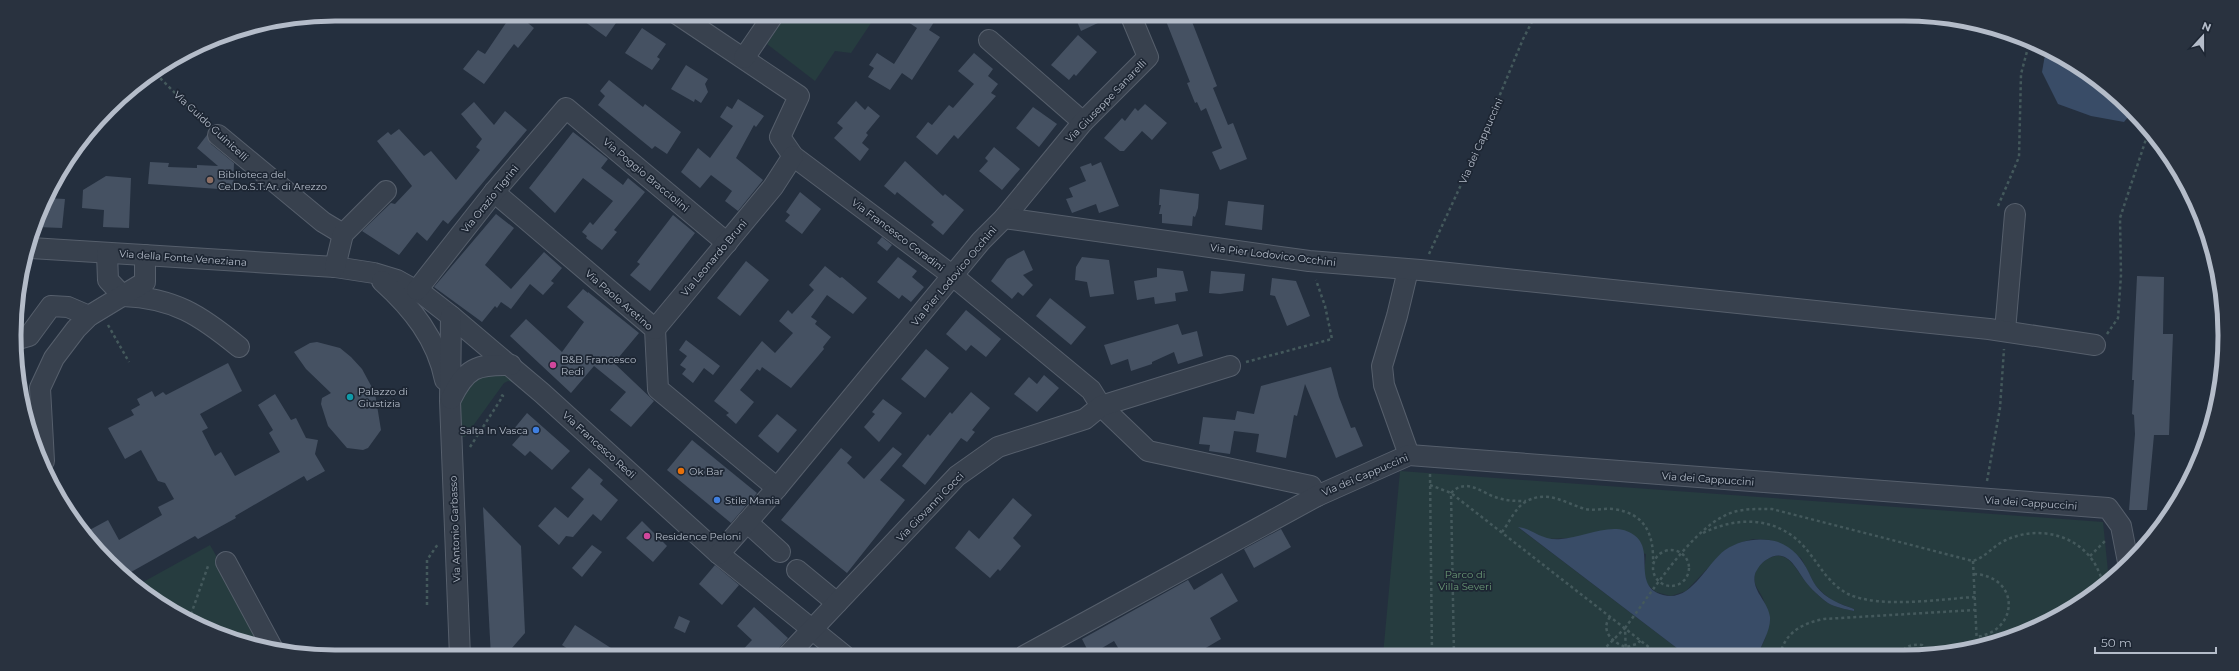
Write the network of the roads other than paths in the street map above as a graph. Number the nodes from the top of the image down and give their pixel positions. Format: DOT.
graph roads {
  1 [pos="688,21"];
  2 [pos="769,21"];
  3 [pos="1133,21"];
  4 [pos="989,40"];
  5 [pos="744,58"];
  6 [pos="566,108"];
  7 [pos="1083,122"];
  8 [pos="218,135"];
  9 [pos="793,156"];
  10 [pos="386,191"];
  11 [pos="494,192"];
  12 [pos="2015,214"];
  13 [pos="1004,218"];
  14 [pos="343,234"];
  15 [pos="727,243"];
  16 [pos="34,248"];
  17 [pos="107,253"];
  18 [pos="145,255"];
  19 [pos="336,267"];
  20 [pos="1414,270"];
  21 [pos="374,273"];
  22 [pos="953,276"];
  23 [pos="417,290"];
  24 [pos="123,296"];
  25 [pos="95,312"];
  26 [pos="451,316"];
  27 [pos="655,329"];
  28 [pos="2005,331"];
  29 [pos="21,338"];
  30 [pos="2095,345"];
  31 [pos="239,347"];
  32 [pos="511,365"];
  33 [pos="1230,366"];
  34 [pos="450,401"];
  35 [pos="1102,406"];
  36 [pos="44,452"];
  37 [pos="1409,455"];
  38 [pos="777,488"];
  39 [pos="1317,496"];
  40 [pos="747,522"];
  41 [pos="780,552"];
  42 [pos="719,554"];
  43 [pos="2127,557"];
  44 [pos="218,561"];
  45 [pos="797,570"];
  46 [pos="837,604"];
  47 [pos="813,629"];
  48 [pos="269,643"];
  49 [pos="460,650"];
  50 [pos="793,650"];
  51 [pos="838,650"];
  52 [pos="1035,650"];
  1 -- 5 [label="street, Via Francesco Coradini"];
  2 -- 5 [label="street"];
  3 -- 7 [label="street, Via Giuseppe Sanarelli"];
  4 -- 7 [label="street"];
  5 -- 9 [label="street, Via Francesco Coradini"];
  6 -- 11 [label="street, Via Orazio Tigrini"];
  6 -- 15 [label="street, Via Poggio Bracciolini"];
  7 -- 13 [label="street, Via Giuseppe Sanarelli"];
  8 -- 14 [label="street, Via Guido Guinicelli"];
  9 -- 15 [label="street, Via Leonardo Bruni"];
  9 -- 22 [label="street, Via Francesco Coradini"];
  10 -- 14 [label="street"];
  11 -- 23 [label="street, Via Orazio Tigrini"];
  11 -- 27 [label="street, Via Paolo Aretino"];
  12 -- 28 [label="street"];
  13 -- 20 [label="street, Via Pier Lodovico Occhini"];
  13 -- 22 [label="street, Via Pier Lodovico Occhini"];
  14 -- 19 [label="street"];
  15 -- 27 [label="street, Via Leonardo Bruni"];
  16 -- 17 [label="street, Via della Fonte Veneziana"];
  17 -- 18 [label="street, Via della Fonte Veneziana"];
  17 -- 24 [label="street"];
  18 -- 19 [label="street, Via della Fonte Veneziana"];
  18 -- 24 [label="street"];
  19 -- 21 [label="street, Via Francesco Redi"];
  20 -- 28 [label="street, Via Pier Lodovico Occhini"];
  20 -- 37 [label="street"];
  21 -- 23 [label="street, Via Francesco Redi"];
  21 -- 34 [label="street, Via Antonio Garbasso"];
  22 -- 35 [label="street, Via Francesco Coradini"];
  22 -- 38 [label="street, Via Pier Lodovico Occhini"];
  23 -- 26 [label="street, Via Francesco Redi"];
  24 -- 25 [label="street"];
  24 -- 31 [label="street"];
  25 -- 29 [label="street"];
  25 -- 36 [label="street"];
  26 -- 32 [label="street, Via Francesco Redi"];
  26 -- 34 [label="street, Via Antonio Garbasso"];
  27 -- 38 [label="street, Via Paolo Aretino"];
  28 -- 30 [label="street, Via Pier Lodovico Occhini"];
  32 -- 34 [label="street"];
  32 -- 42 [label="street, Via Francesco Redi"];
  33 -- 35 [label="street, Via Giovanni Cocci"];
  34 -- 49 [label="street, Via Antonio Garbasso"];
  35 -- 39 [label="street, Via dei Cappuccini"];
  35 -- 46 [label="street, Via Giovanni Cocci"];
  37 -- 39 [label="street, Via dei Cappuccini"];
  37 -- 43 [label="street, Via dei Cappuccini"];
  38 -- 40 [label="street, Via Pier Lodovico Occhini"];
  39 -- 52 [label="street, Via dei Cappuccini"];
  40 -- 41 [label="street"];
  40 -- 42 [label="street, Via Pier Lodovico Occhini"];
  42 -- 47 [label="street, Via Francesco Redi"];
  44 -- 48 [label="street"];
  45 -- 46 [label="street"];
  46 -- 47 [label="street, Via Giovanni Cocci"];
  47 -- 50 [label="street, Via Giovanni Cocci"];
  47 -- 51 [label="street, Via Francesco Redi"];
}
